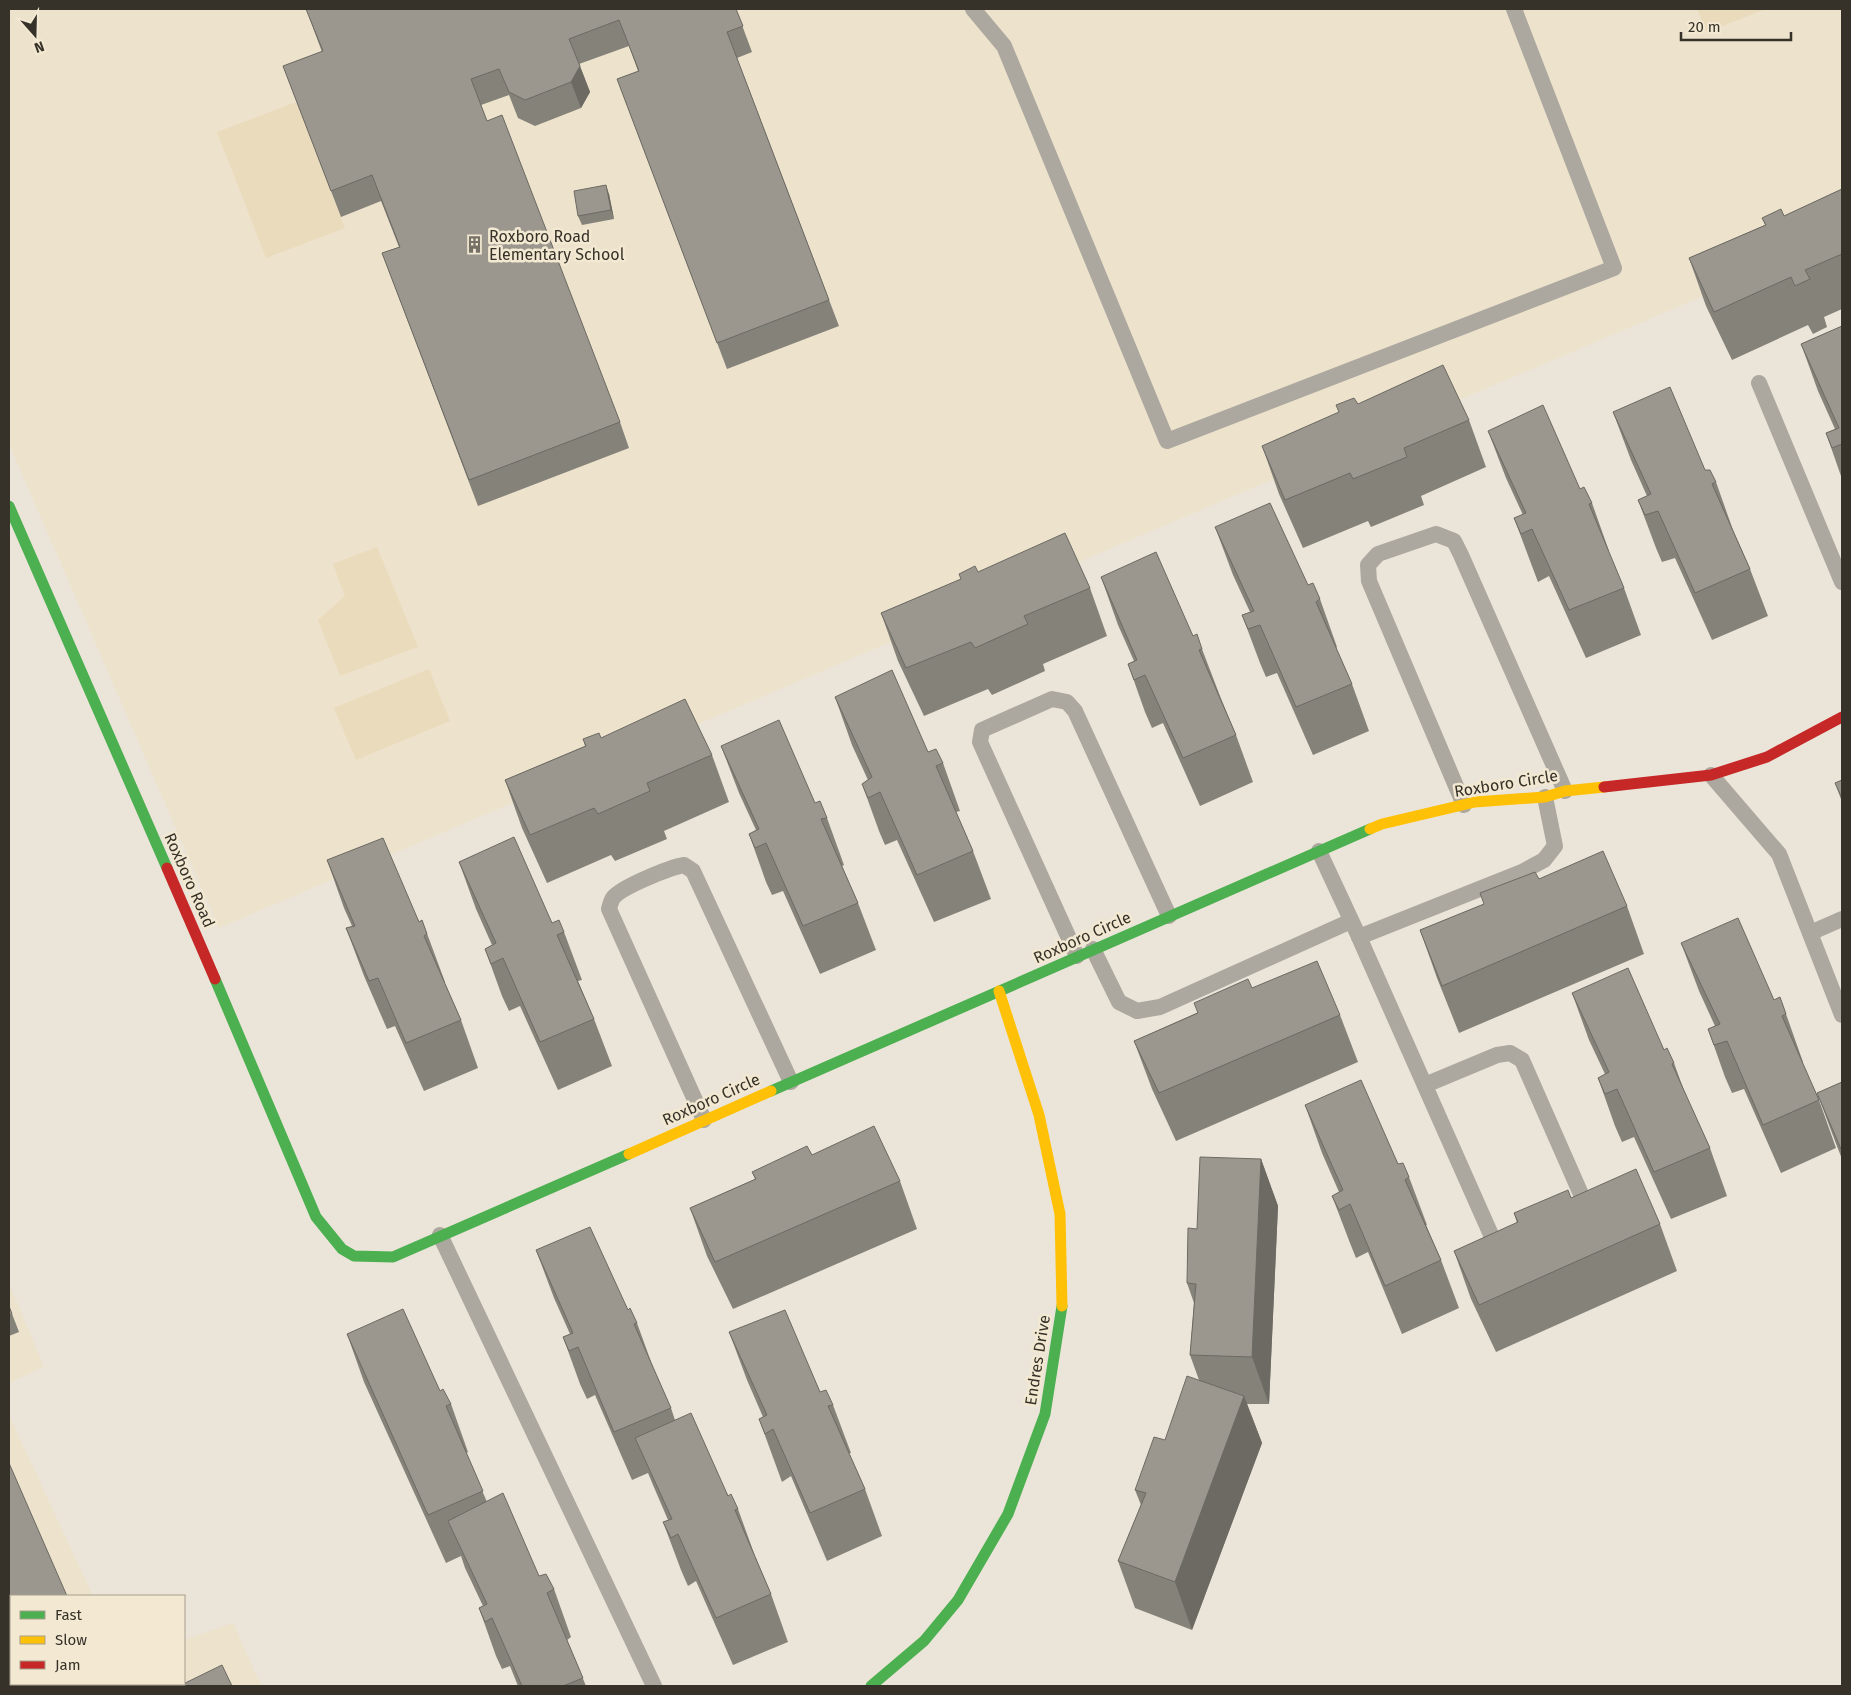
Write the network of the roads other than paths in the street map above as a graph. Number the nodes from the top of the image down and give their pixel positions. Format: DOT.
graph roads {
  1 [pos="973,9"];
  2 [pos="1514,9"];
  3 [pos="1759,383"];
  4 [pos="9,506"];
  5 [pos="1842,582"];
  6 [pos="1842,717"];
  7 [pos="1711,775"];
  8 [pos="1565,791"];
  9 [pos="1545,797"];
  10 [pos="1464,805"];
  11 [pos="1319,851"];
  12 [pos="1169,916"];
  13 [pos="1842,919"];
  14 [pos="1351,921"];
  15 [pos="1810,933"];
  16 [pos="1359,937"];
  17 [pos="1093,949"];
  18 [pos="1078,956"];
  19 [pos="999,991"];
  20 [pos="1842,1015"];
  21 [pos="791,1082"];
  22 [pos="1425,1085"];
  23 [pos="704,1120"];
  24 [pos="1562,1221"];
  25 [pos="440,1235"];
  26 [pos="1526,1236"];
  27 [pos="354,1256"];
  28 [pos="654,1686"];
  29 [pos="871,1686"];
  1 -- 2 [label="lane"];
  3 -- 5 [label="lane"];
  4 -- 27 [label="street, Roxboro Road"];
  6 -- 7 [label="street, Roxboro Circle"];
  7 -- 8 [label="street, Roxboro Circle"];
  7 -- 15 [label="lane"];
  8 -- 9 [label="street, Roxboro Circle"];
  8 -- 10 [label="lane"];
  9 -- 10 [label="street, Roxboro Circle"];
  9 -- 16 [label="lane"];
  10 -- 11 [label="street, Roxboro Circle"];
  11 -- 12 [label="street, Roxboro Circle"];
  11 -- 14 [label="lane"];
  12 -- 17 [label="street, Roxboro Circle"];
  12 -- 18 [label="lane"];
  13 -- 15 [label="lane"];
  14 -- 16 [label="lane"];
  14 -- 17 [label="lane"];
  15 -- 20 [label="lane"];
  16 -- 22 [label="lane"];
  17 -- 18 [label="street, Roxboro Circle"];
  18 -- 19 [label="street, Roxboro Circle"];
  19 -- 21 [label="street, Roxboro Circle"];
  19 -- 29 [label="street, Endres Drive"];
  21 -- 23 [label="street, Roxboro Circle"];
  21 -- 23 [label="lane"];
  22 -- 24 [label="lane"];
  22 -- 26 [label="lane"];
  23 -- 25 [label="street, Roxboro Circle"];
  25 -- 27 [label="street, Roxboro Circle"];
  25 -- 28 [label="lane"];
}
